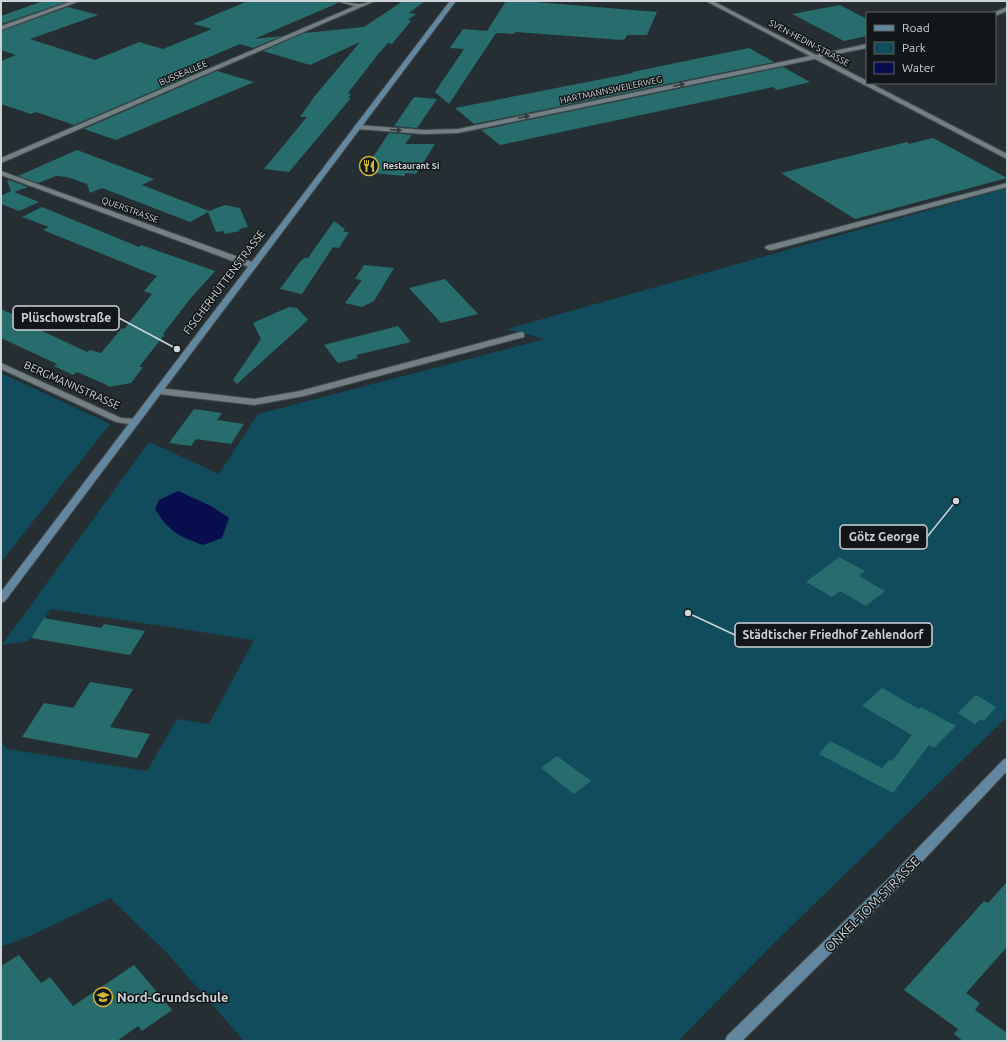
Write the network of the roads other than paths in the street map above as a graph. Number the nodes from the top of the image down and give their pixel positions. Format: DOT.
graph roads {
  1 [pos="77,1"];
  2 [pos="338,1"];
  3 [pos="372,1"];
  4 [pos="453,1"];
  5 [pos="709,1"];
  6 [pos="360,6"];
  7 [pos="1007,9"];
  8 [pos="996,14"];
  9 [pos="1,28"];
  10 [pos="866,46"];
  11 [pos="816,56"];
  12 [pos="866,82"];
  13 [pos="869,84"];
  14 [pos="357,127"];
  15 [pos="1007,157"];
  16 [pos="1,161"];
  17 [pos="1,173"];
  18 [pos="1007,185"];
  19 [pos="769,248"];
  20 [pos="252,265"];
  21 [pos="521,336"];
  22 [pos="1,366"];
  23 [pos="159,391"];
  24 [pos="135,422"];
  25 [pos="1,599"];
  26 [pos="1007,763"];
  27 [pos="732,1041"];
  1 -- 9 [label="street"];
  2 -- 6 [label="street"];
  3 -- 6 [label="street, BUSSEALLEE"];
  4 -- 14 [label="street, FISCHERHÜTTENSTRASSE"];
  5 -- 11 [label="street, SVEN-HEDIN-STRASSE"];
  6 -- 16 [label="street, BUSSEALLEE"];
  7 -- 8 [label="street"];
  10 -- 11 [label="street, HARTMANNSWEILERWEG"];
  11 -- 12 [label="street, SVEN-HEDIN-STRASSE"];
  14 -- 11 [label="street, HARTMANNSWEILERWEG, one-way"];
  13 -- 15 [label="street, SVEN-HEDIN-STRASSE"];
  14 -- 20 [label="street, FISCHERHÜTTENSTRASSE"];
  17 -- 20 [label="street, QUERSTRASSE"];
  18 -- 19 [label="street"];
  20 -- 23 [label="street, FISCHERHÜTTENSTRASSE"];
  21 -- 23 [label="street"];
  22 -- 24 [label="street, BERGMANNSTRASSE"];
  23 -- 24 [label="street, FISCHERHÜTTENSTRASSE"];
  24 -- 25 [label="street, FISCHERHÜTTENSTRASSE"];
  26 -- 27 [label="street, ONKEL-TOM-STRASSE"];
}
